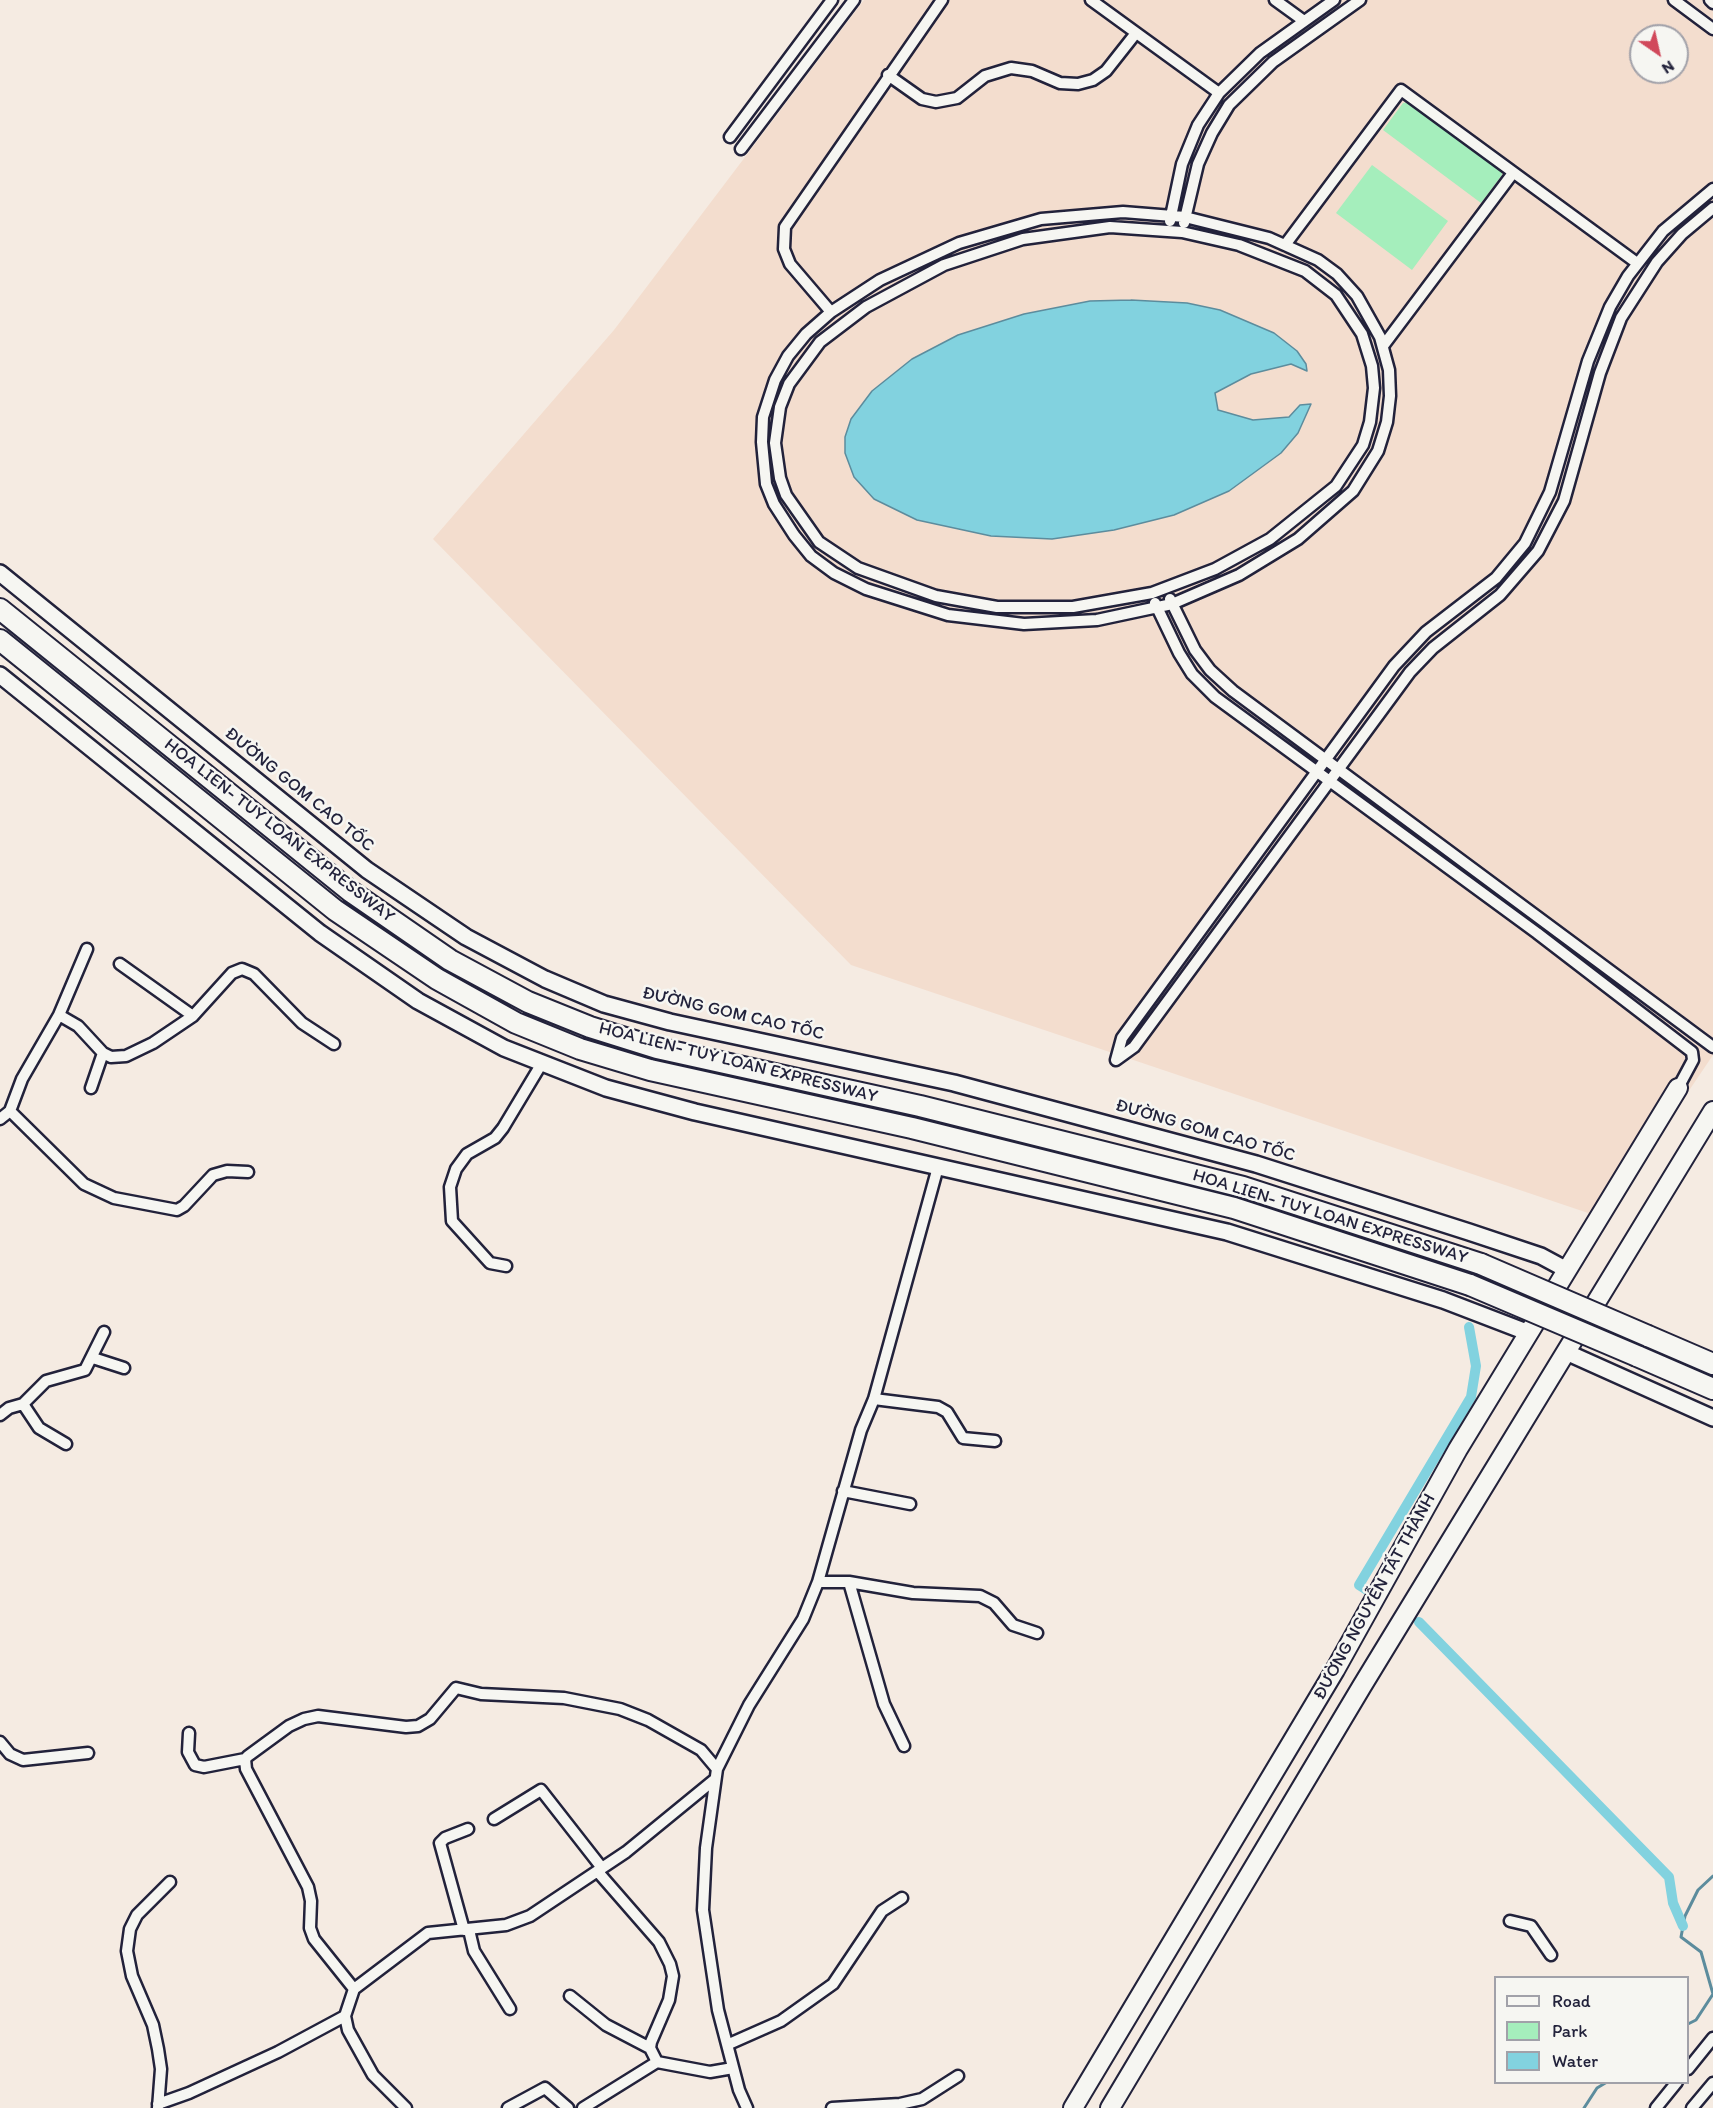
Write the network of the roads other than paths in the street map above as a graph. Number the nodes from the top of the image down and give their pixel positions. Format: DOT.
graph roads {
  1 [pos="832,0"];
  2 [pos="854,0"];
  3 [pos="942,0"];
  4 [pos="1091,0"];
  5 [pos="1275,0"];
  6 [pos="1334,0"];
  7 [pos="1360,0"];
  8 [pos="1674,0"];
  9 [pos="1304,21"];
  10 [pos="1713,29"];
  11 [pos="1136,33"];
  12 [pos="888,75"];
  13 [pos="1219,93"];
  14 [pos="730,136"];
  15 [pos="741,149"];
  16 [pos="1513,172"];
  17 [pos="1713,189"];
  18 [pos="1713,208"];
  19 [pos="1171,215"];
  20 [pos="1185,217"];
  21 [pos="1169,230"];
  22 [pos="1182,232"];
  23 [pos="1285,244"];
  24 [pos="1637,263"];
  25 [pos="831,312"];
  26 [pos="1383,346"];
  27 [pos="762,451"];
  28 [pos="776,451"];
  29 [pos="0,573"];
  30 [pos="1166,589"];
  31 [pos="1152,593"];
  32 [pos="951,600"];
  33 [pos="1172,604"];
  34 [pos="1157,608"];
  35 [pos="0,609"];
  36 [pos="948,615"];
  37 [pos="0,640"];
  38 [pos="0,675"];
  39 [pos="1326,761"];
  40 [pos="1338,770"];
  41 [pos="1317,773"];
  42 [pos="1329,783"];
  43 [pos="87,949"];
  44 [pos="120,964"];
  45 [pos="59,1015"];
  46 [pos="193,1016"];
  47 [pos="334,1044"];
  48 [pos="1713,1047"];
  49 [pos="103,1053"];
  50 [pos="542,1063"];
  51 [pos="1678,1088"];
  52 [pos="91,1089"];
  53 [pos="10,1111"];
  54 [pos="1713,1111"];
  55 [pos="0,1119"];
  56 [pos="938,1167"];
  57 [pos="248,1172"];
  58 [pos="506,1266"];
  59 [pos="1567,1270"];
  60 [pos="104,1332"];
  61 [pos="1528,1334"];
  62 [pos="1566,1352"];
  63 [pos="93,1358"];
  64 [pos="1713,1364"];
  65 [pos="124,1368"];
  66 [pos="1713,1389"];
  67 [pos="874,1399"];
  68 [pos="23,1404"];
  69 [pos="0,1415"];
  70 [pos="1713,1418"];
  71 [pos="995,1441"];
  72 [pos="66,1443"];
  73 [pos="843,1491"];
  74 [pos="910,1504"];
  75 [pos="818,1582"];
  76 [pos="849,1582"];
  77 [pos="1037,1633"];
  78 [pos="1335,1670"];
  79 [pos="1362,1686"];
  80 [pos="189,1733"];
  81 [pos="0,1742"];
  82 [pos="904,1746"];
  83 [pos="88,1753"];
  84 [pos="245,1759"];
  85 [pos="717,1768"];
  86 [pos="714,1780"];
  87 [pos="494,1819"];
  88 [pos="468,1829"];
  89 [pos="600,1870"];
  90 [pos="170,1882"];
  91 [pos="902,1898"];
  92 [pos="1510,1921"];
  93 [pos="1184,1924"];
  94 [pos="467,1930"];
  95 [pos="1211,1940"];
  96 [pos="1551,1955"];
  97 [pos="354,1989"];
  98 [pos="570,1996"];
  99 [pos="510,2009"];
  100 [pos="345,2016"];
  101 [pos="1713,2038"];
  102 [pos="729,2044"];
  103 [pos="650,2048"];
  104 [pos="657,2062"];
  105 [pos="733,2068"];
  106 [pos="1689,2068"];
  107 [pos="958,2076"];
  108 [pos="1713,2083"];
  109 [pos="1675,2084"];
  110 [pos="158,2106"];
  111 [pos="406,2108"];
  112 [pos="508,2108"];
  113 [pos="568,2108"];
  114 [pos="583,2108"];
  115 [pos="747,2108"];
  116 [pos="832,2108"];
  117 [pos="1073,2108"];
  118 [pos="1110,2108"];
  119 [pos="1656,2108"];
  120 [pos="1692,2108"];
  1 -- 14 [label="street"];
  2 -- 15 [label="street"];
  3 -- 12 [label="street"];
  4 -- 11 [label="street"];
  5 -- 9 [label="street"];
  6 -- 9 [label="street"];
  7 -- 20 [label="street"];
  8 -- 10 [label="street"];
  9 -- 13 [label="street"];
  11 -- 12 [label="street"];
  11 -- 13 [label="street"];
  12 -- 25 [label="street"];
  13 -- 19 [label="street"];
  16 -- 23 [label="street"];
  16 -- 24 [label="street"];
  16 -- 26 [label="street"];
  17 -- 24 [label="street"];
  18 -- 40 [label="street"];
  19 -- 20 [label="street"];
  19 -- 21 [label="street"];
  19 -- 25 [label="street"];
  20 -- 22 [label="street"];
  20 -- 23 [label="street"];
  21 -- 22 [label="street"];
  21 -- 28 [label="street"];
  22 -- 30 [label="street"];
  23 -- 26 [label="street"];
  24 -- 39 [label="street"];
  25 -- 27 [label="street"];
  26 -- 33 [label="street"];
  27 -- 28 [label="street"];
  27 -- 36 [label="street"];
  28 -- 32 [label="street"];
  29 -- 59 [label="main road, ĐƯỜNG GOM CAO TỐC"];
  30 -- 31 [label="street"];
  30 -- 33 [label="street"];
  31 -- 32 [label="street"];
  31 -- 34 [label="street"];
  32 -- 36 [label="street"];
  33 -- 34 [label="street"];
  33 -- 39 [label="street"];
  34 -- 36 [label="street"];
  34 -- 41 [label="street"];
  35 -- 64 [label="highway, HOA LIEN- TUY LOAN EXPRESSWAY, bridge"];
  37 -- 66 [label="highway, HOA LIEN- TUY LOAN EXPRESSWAY, bridge"];
  38 -- 50 [label="main road"];
  39 -- 40 [label="street"];
  39 -- 41 [label="street"];
  40 -- 42 [label="street"];
  40 -- 48 [label="street"];
  41 -- 42 [label="street"];
  41 -- 42 [label="street"];
  42 -- 51 [label="street"];
  43 -- 45 [label="street"];
  44 -- 46 [label="street"];
  45 -- 49 [label="street"];
  45 -- 53 [label="street"];
  46 -- 47 [label="street"];
  46 -- 49 [label="street"];
  49 -- 52 [label="street"];
  50 -- 56 [label="main road"];
  50 -- 58 [label="street"];
  51 -- 59 [label="main road, ĐƯỜNG NGUYỄN TẤT THÀNH"];
  53 -- 55 [label="street"];
  53 -- 57 [label="street"];
  54 -- 62 [label="main road, ĐƯỜNG NGUYỄN TẤT THÀNH"];
  56 -- 61 [label="main road"];
  56 -- 67 [label="street"];
  59 -- 61 [label="main road, ĐƯỜNG NGUYỄN TẤT THÀNH"];
  60 -- 63 [label="street"];
  61 -- 78 [label="main road, ĐƯỜNG NGUYỄN TẤT THÀNH"];
  62 -- 70 [label="main road"];
  62 -- 79 [label="main road, ĐƯỜNG NGUYỄN TẤT THÀNH"];
  63 -- 65 [label="street"];
  63 -- 68 [label="street"];
  67 -- 71 [label="street"];
  67 -- 73 [label="street"];
  68 -- 69 [label="street"];
  68 -- 72 [label="street"];
  73 -- 74 [label="street"];
  73 -- 75 [label="street"];
  75 -- 76 [label="street"];
  75 -- 85 [label="street"];
  76 -- 77 [label="street"];
  76 -- 82 [label="street"];
  78 -- 79 [label="main road"];
  78 -- 93 [label="main road, ĐƯỜNG NGUYỄN TẤT THÀNH"];
  79 -- 95 [label="main road, ĐƯỜNG NGUYỄN TẤT THÀNH"];
  80 -- 84 [label="street"];
  81 -- 83 [label="street"];
  84 -- 85 [label="street"];
  84 -- 97 [label="street"];
  85 -- 86 [label="street"];
  86 -- 89 [label="street"];
  86 -- 102 [label="street"];
  87 -- 89 [label="street"];
  88 -- 94 [label="street"];
  89 -- 94 [label="street"];
  89 -- 103 [label="street"];
  90 -- 110 [label="street"];
  91 -- 102 [label="street"];
  92 -- 96 [label="street"];
  93 -- 95 [label="main road"];
  93 -- 117 [label="main road, ĐƯỜNG NGUYỄN TẤT THÀNH"];
  94 -- 97 [label="street"];
  94 -- 99 [label="street"];
  95 -- 118 [label="main road, ĐƯỜNG NGUYỄN TẤT THÀNH"];
  97 -- 100 [label="street"];
  98 -- 103 [label="street"];
  100 -- 110 [label="street"];
  100 -- 111 [label="street"];
  101 -- 106 [label="street"];
  102 -- 105 [label="street"];
  103 -- 104 [label="street"];
  104 -- 105 [label="street"];
  104 -- 114 [label="street"];
  105 -- 115 [label="street"];
  107 -- 116 [label="street"];
  108 -- 120 [label="street"];
  109 -- 119 [label="street"];
  112 -- 113 [label="street"];
}
